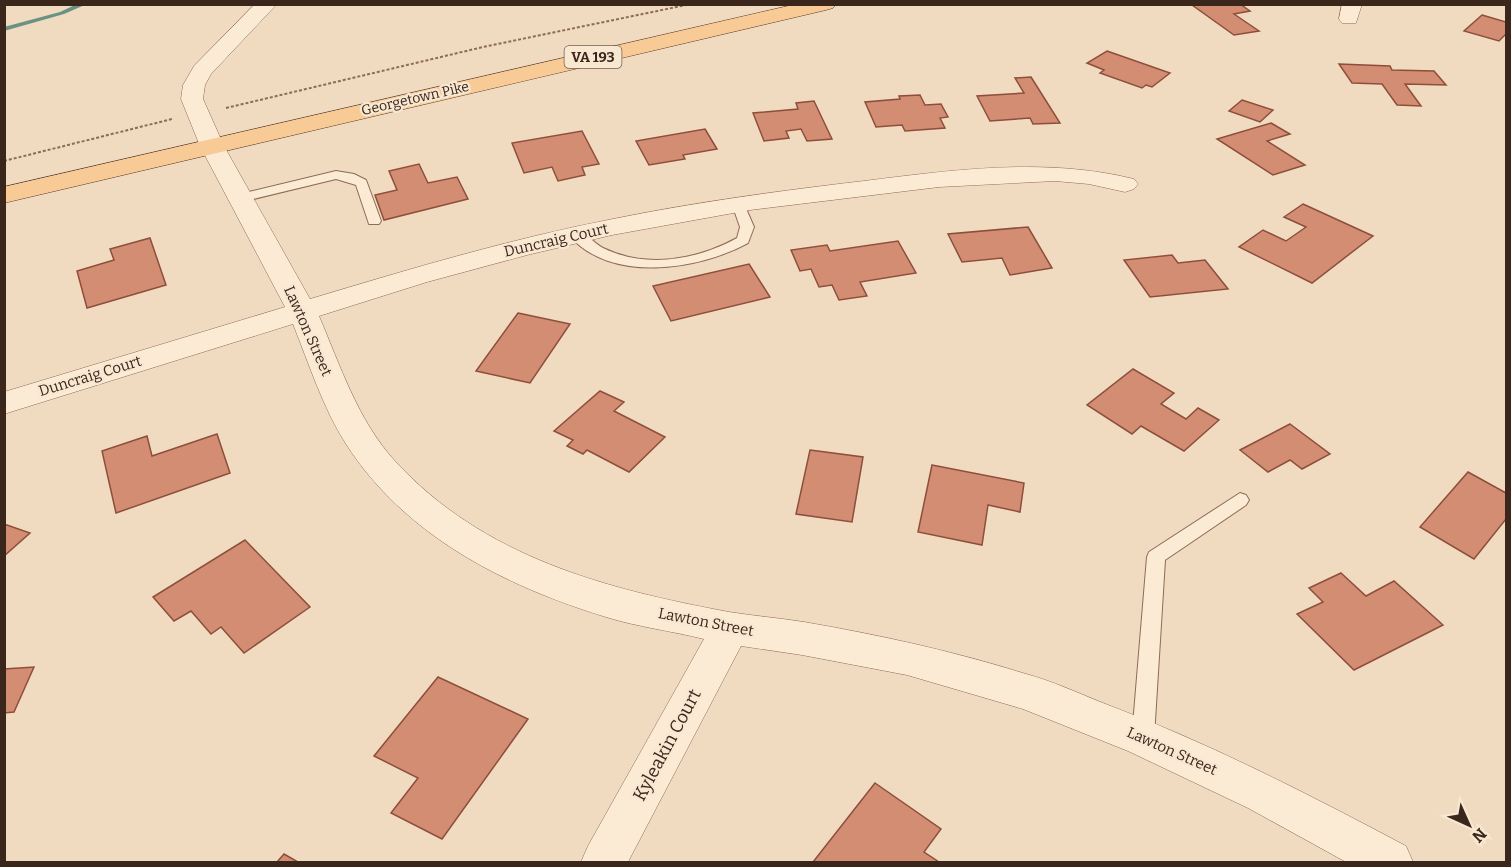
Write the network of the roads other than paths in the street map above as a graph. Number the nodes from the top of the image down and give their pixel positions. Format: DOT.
graph roads {
  1 [pos="267,4"];
  2 [pos="826,4"];
  3 [pos="206,130"];
  4 [pos="1125,184"];
  5 [pos="4,195"];
  6 [pos="241,198"];
  7 [pos="738,204"];
  8 [pos="375,221"];
  9 [pos="576,235"];
  10 [pos="302,311"];
  11 [pos="4,403"];
  12 [pos="1240,500"];
  13 [pos="730,628"];
  14 [pos="1143,736"];
  15 [pos="604,862"];
  16 [pos="1390,862"];
  1 -- 3 [label="street, Lawton Street"];
  2 -- 3 [label="main road, Georgetown Pike / VA 193"];
  3 -- 5 [label="main road, Georgetown Pike / VA 193"];
  3 -- 6 [label="street, Lawton Street"];
  4 -- 7 [label="street, Duncraig Court"];
  6 -- 8 [label="lane"];
  6 -- 10 [label="street, Lawton Street"];
  7 -- 9 [label="street, Duncraig Court"];
  7 -- 9 [label="lane"];
  9 -- 10 [label="street, Duncraig Court"];
  10 -- 11 [label="street, Duncraig Court"];
  10 -- 13 [label="street, Lawton Street"];
  12 -- 14 [label="lane"];
  13 -- 14 [label="street, Lawton Street"];
  13 -- 15 [label="street, Kyleakin Court"];
  14 -- 16 [label="street, Lawton Street"];
}
